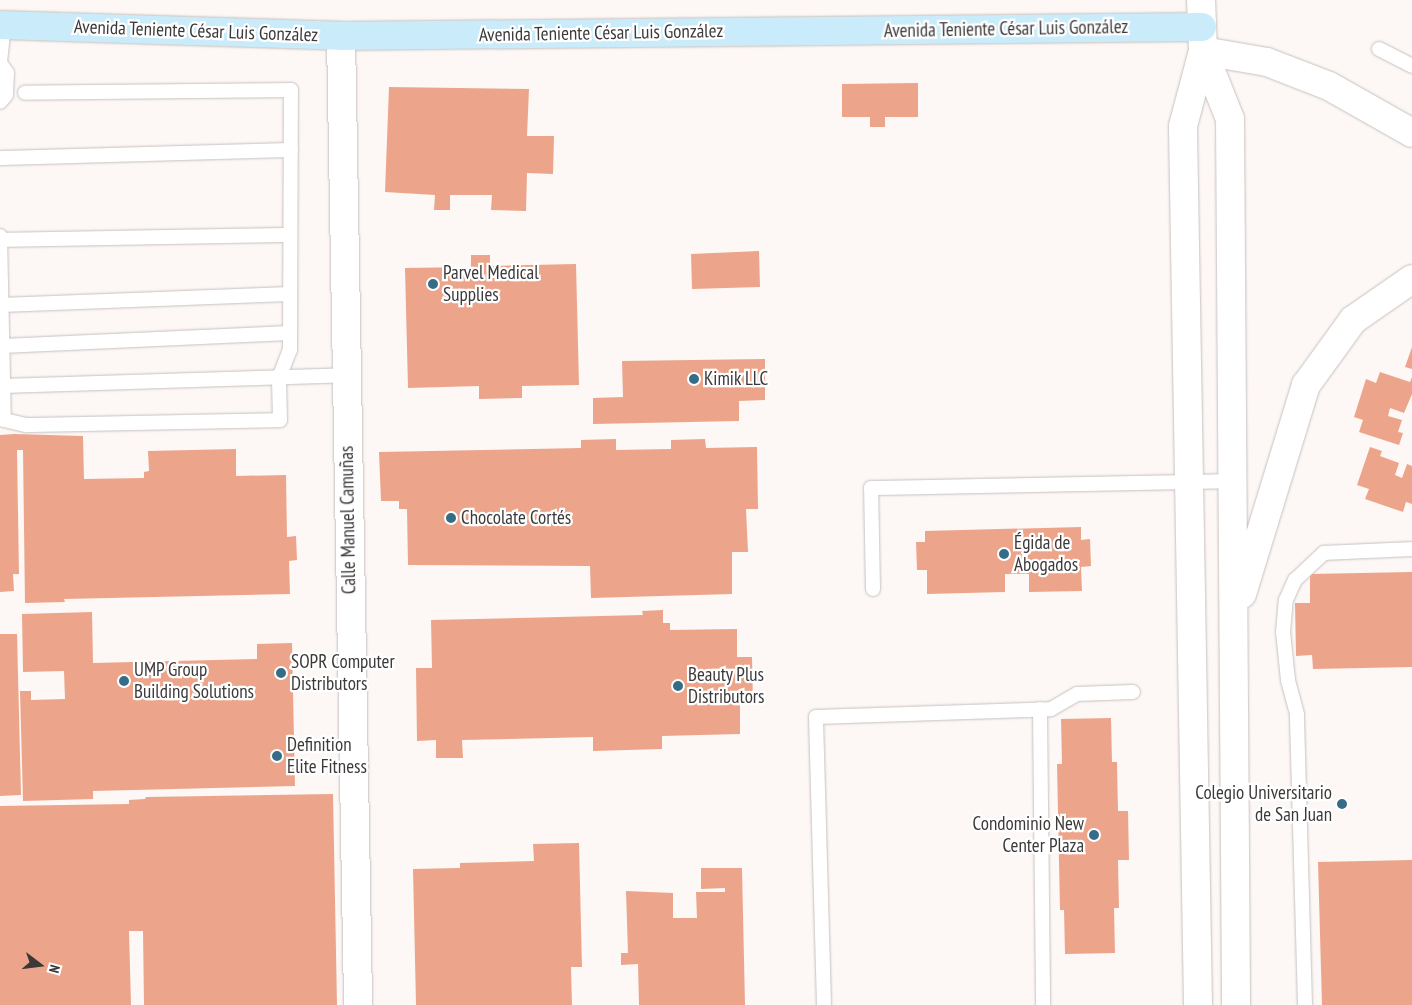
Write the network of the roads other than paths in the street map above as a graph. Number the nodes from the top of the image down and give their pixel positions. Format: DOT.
graph roads {
  1 [pos="2,26"];
  2 [pos="1202,26"];
  3 [pos="341,36"];
  4 [pos="1379,49"];
  5 [pos="0,62"];
  6 [pos="1412,66"];
  7 [pos="26,93"];
  8 [pos="0,102"];
  9 [pos="1412,133"];
  10 [pos="291,150"];
  11 [pos="0,158"];
  12 [pos="290,235"];
  13 [pos="0,238"];
  14 [pos="1412,279"];
  15 [pos="290,294"];
  16 [pos="1,305"];
  17 [pos="290,332"];
  18 [pos="2,346"];
  19 [pos="346,375"];
  20 [pos="279,378"];
  21 [pos="2,386"];
  22 [pos="2,402"];
  23 [pos="1233,481"];
  24 [pos="1189,482"];
  25 [pos="1412,549"];
  26 [pos="873,589"];
  27 [pos="1234,619"];
  28 [pos="1133,692"];
  29 [pos="1040,709"];
  30 [pos="358,1005"];
  31 [pos="824,1005"];
  32 [pos="1043,1005"];
  33 [pos="1198,1005"];
  34 [pos="1236,1005"];
  35 [pos="1305,1005"];
  1 -- 3 [label="street, Avenida Teniente César Luis González"];
  1 -- 5 [label="lane"];
  2 -- 3 [label="street, Avenida Teniente César Luis González"];
  2 -- 9 [label="street, Avenida Teniente César Luis González"];
  2 -- 23 [label="street"];
  2 -- 24 [label="street"];
  3 -- 19 [label="street, Calle Manuel Camuñas"];
  4 -- 6 [label="lane"];
  5 -- 8 [label="lane"];
  7 -- 10 [label="lane"];
  10 -- 11 [label="lane"];
  10 -- 12 [label="lane"];
  12 -- 13 [label="lane"];
  12 -- 15 [label="lane"];
  13 -- 16 [label="lane"];
  14 -- 27 [label="street"];
  15 -- 16 [label="lane"];
  15 -- 17 [label="lane"];
  16 -- 18 [label="lane"];
  17 -- 18 [label="lane"];
  17 -- 20 [label="lane"];
  18 -- 21 [label="lane"];
  19 -- 20 [label="lane"];
  19 -- 30 [label="street, Calle Manuel Camuñas"];
  20 -- 21 [label="lane"];
  20 -- 22 [label="lane"];
  21 -- 22 [label="lane"];
  23 -- 24 [label="lane"];
  23 -- 27 [label="street"];
  24 -- 26 [label="lane"];
  24 -- 33 [label="street"];
  25 -- 35 [label="lane"];
  27 -- 34 [label="street"];
  28 -- 29 [label="lane"];
  29 -- 31 [label="lane"];
  29 -- 32 [label="lane"];
}
